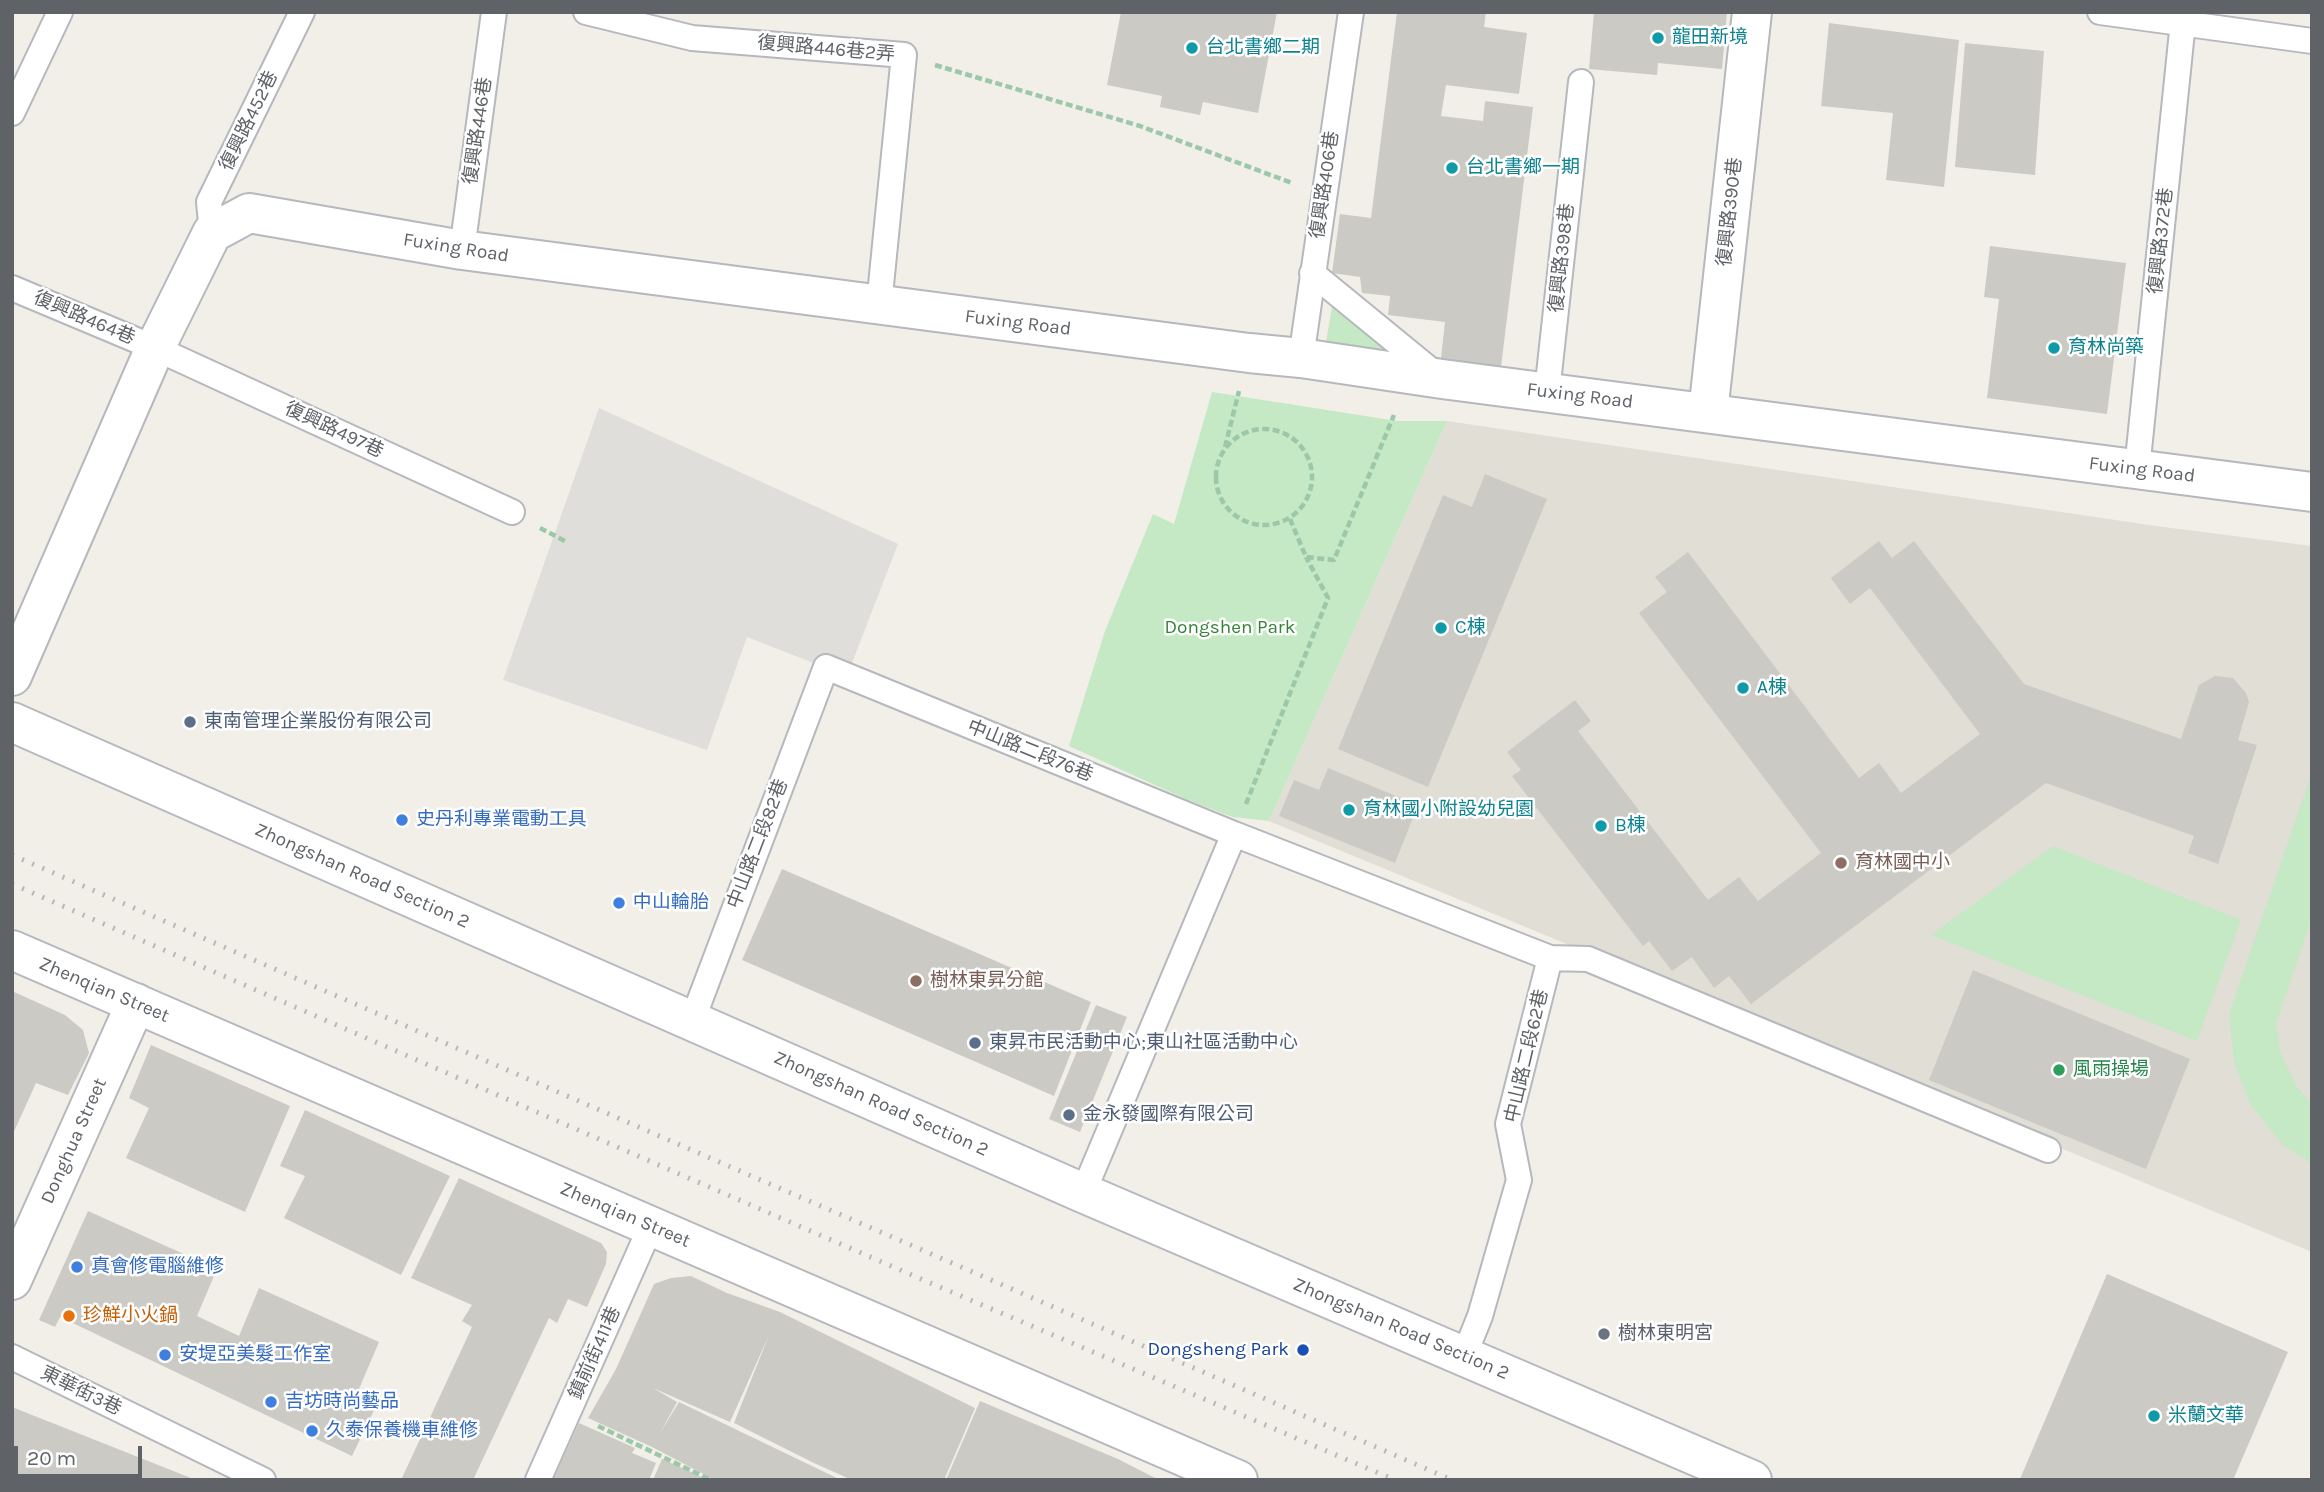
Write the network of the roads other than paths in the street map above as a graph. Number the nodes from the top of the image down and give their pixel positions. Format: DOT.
graph roads {
  1 [pos="60,12"];
  2 [pos="302,12"];
  3 [pos="494,12"];
  4 [pos="586,12"];
  5 [pos="1351,12"];
  6 [pos="1752,12"];
  7 [pos="2100,12"];
  8 [pos="2185,18"];
  9 [pos="2312,41"];
  10 [pos="1581,82"];
  11 [pos="12,113"];
  12 [pos="212,233"];
  13 [pos="462,250"];
  14 [pos="1312,273"];
  15 [pos="12,288"];
  16 [pos="879,305"];
  17 [pos="155,348"];
  18 [pos="1301,358"];
  19 [pos="1427,377"];
  20 [pos="1547,392"];
  21 [pos="1708,413"];
  22 [pos="2137,469"];
  23 [pos="2312,492"];
  24 [pos="512,512"];
  25 [pos="825,667"];
  26 [pos="12,676"];
  27 [pos="12,722"];
  28 [pos="1234,834"];
  29 [pos="12,950"];
  30 [pos="1550,958"];
  31 [pos="136,1003"];
  32 [pos="692,1021"];
  33 [pos="2048,1150"];
  34 [pos="1083,1193"];
  35 [pos="651,1226"];
  36 [pos="12,1280"];
  37 [pos="1464,1356"];
  38 [pos="12,1357"];
  39 [pos="263,1480"];
  40 [pos="538,1480"];
  41 [pos="1238,1480"];
  42 [pos="1752,1480"];
  1 -- 11 [label="lane"];
  2 -- 12 [label="lane, 復興路452巷"];
  3 -- 13 [label="lane, 復興路446巷"];
  4 -- 16 [label="lane, 復興路446巷2弄"];
  5 -- 14 [label="lane, 復興路406巷"];
  6 -- 21 [label="street, 復興路390巷"];
  7 -- 8 [label="lane"];
  8 -- 9 [label="lane"];
  8 -- 22 [label="lane, 復興路372巷"];
  10 -- 20 [label="lane, 復興路398巷"];
  12 -- 13 [label="street, Fuxing Road"];
  12 -- 17 [label="street"];
  13 -- 16 [label="street, Fuxing Road"];
  14 -- 18 [label="lane, 復興路406巷"];
  14 -- 19 [label="lane"];
  15 -- 17 [label="lane, 復興路464巷"];
  16 -- 18 [label="street, Fuxing Road"];
  17 -- 24 [label="lane, 復興路497巷"];
  17 -- 26 [label="street"];
  18 -- 19 [label="street, Fuxing Road"];
  19 -- 20 [label="street, Fuxing Road"];
  20 -- 21 [label="street, Fuxing Road"];
  21 -- 22 [label="street, Fuxing Road"];
  22 -- 23 [label="street, Fuxing Road"];
  25 -- 28 [label="lane, 中山路二段76巷"];
  25 -- 32 [label="lane, 中山路二段82巷"];
  27 -- 32 [label="street, Zhongshan Road Section 2"];
  28 -- 30 [label="lane, 中山路二段76巷"];
  28 -- 34 [label="lane"];
  29 -- 31 [label="street, Zhenqian Street"];
  30 -- 33 [label="lane, 中山路二段76巷"];
  30 -- 37 [label="lane, 中山路二段62巷"];
  31 -- 35 [label="street, Zhenqian Street"];
  31 -- 36 [label="street, Donghua Street"];
  32 -- 34 [label="street, Zhongshan Road Section 2"];
  34 -- 37 [label="street, Zhongshan Road Section 2"];
  35 -- 40 [label="lane, 鎮前街411巷"];
  35 -- 41 [label="street, Zhenqian Street"];
  37 -- 42 [label="street, Zhongshan Road Section 2"];
  38 -- 39 [label="lane, 東華街3巷"];
}
